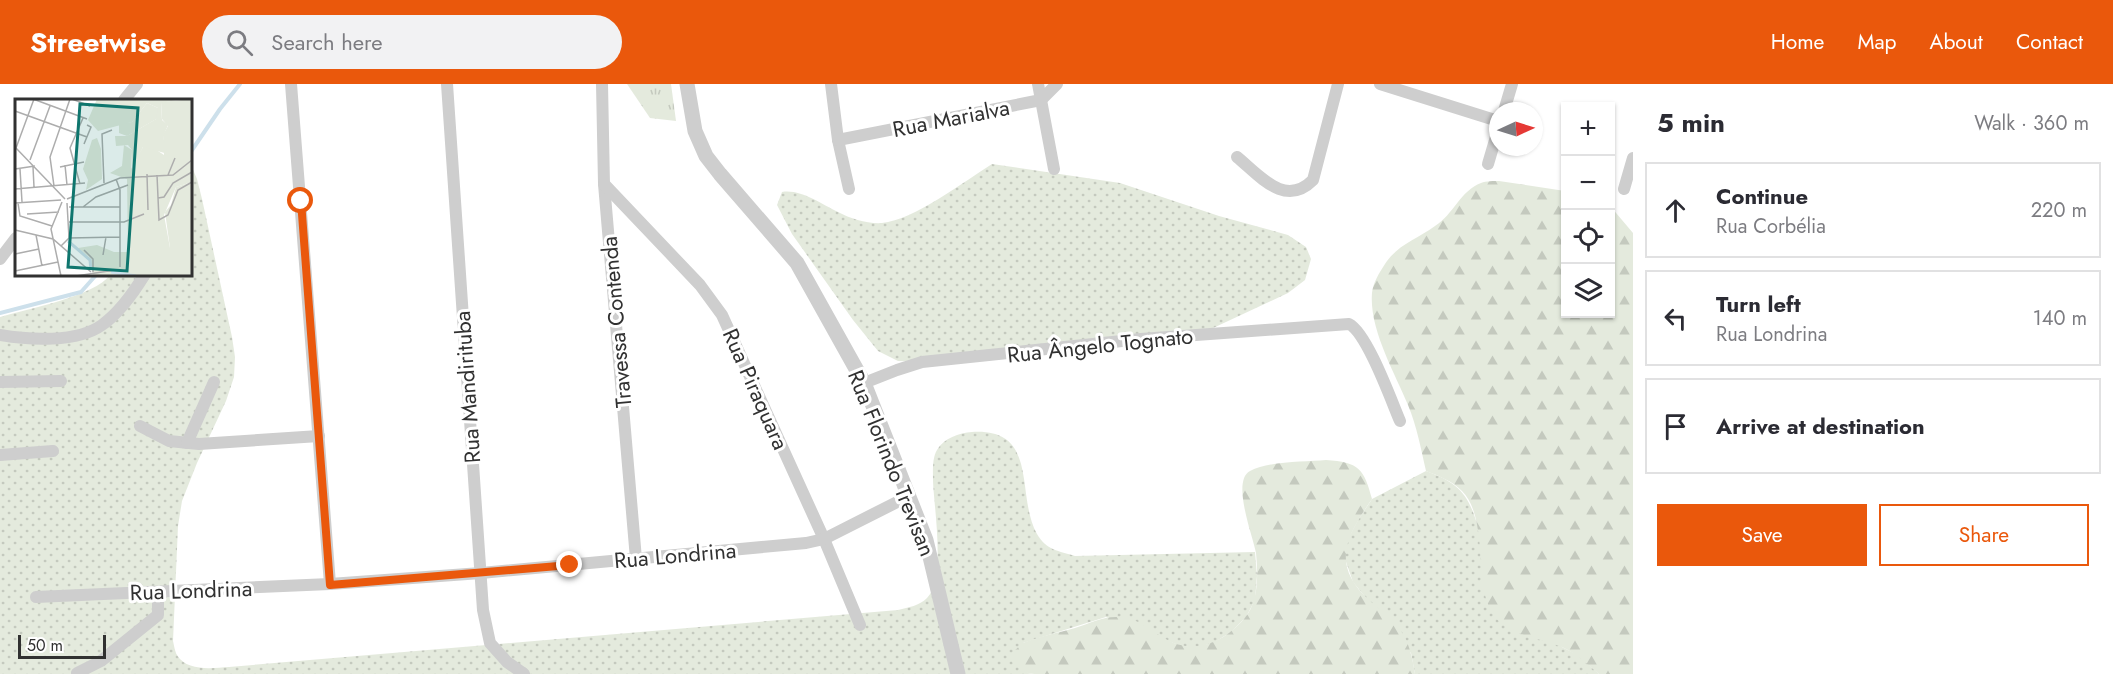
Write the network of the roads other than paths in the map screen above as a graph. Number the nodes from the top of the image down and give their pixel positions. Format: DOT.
graph roads {
  1 [pos="137,84"];
  2 [pos="291,84"];
  3 [pos="447,84"];
  4 [pos="602,84"];
  5 [pos="687,84"];
  6 [pos="831,84"];
  7 [pos="1038,84"];
  8 [pos="1058,84"];
  9 [pos="1338,84"];
  10 [pos="1380,84"];
  11 [pos="1512,84"];
  12 [pos="125,99"];
  13 [pos="1041,100"];
  14 [pos="1507,102"];
  15 [pos="1489,118"];
  16 [pos="838,140"];
  17 [pos="1490,156"];
  18 [pos="1237,157"];
  19 [pos="1633,158"];
  20 [pos="1488,164"];
  21 [pos="1054,169"];
  22 [pos="604,184"];
  23 [pos="849,189"];
  24 [pos="1624,189"];
  25 [pos="15,238"];
  26 [pos="0,259"];
  27 [pos="143,276"];
  28 [pos="0,335"];
  29 [pos="61,381"];
  30 [pos="0,382"];
  31 [pos="214,382"];
  32 [pos="864,383"];
  33 [pos="1400,421"];
  34 [pos="140,426"];
  35 [pos="319,436"];
  36 [pos="187,443"];
  37 [pos="53,451"];
  38 [pos="0,455"];
  39 [pos="909,496"];
  40 [pos="824,538"];
  41 [pos="636,559"];
  42 [pos="481,573"];
  43 [pos="330,585"];
  44 [pos="158,592"];
  45 [pos="36,597"];
  46 [pos="860,625"];
  47 [pos="77,673"];
  48 [pos="524,674"];
  49 [pos="958,674"];
  1 -- 12 [label="street"];
  2 -- 35 [label="street"];
  3 -- 42 [label="street, Rua Mandirituba"];
  4 -- 22 [label="street, Travessa Contenda"];
  5 -- 32 [label="street, Rua Florindo Trevisan"];
  6 -- 16 [label="street"];
  7 -- 13 [label="street"];
  8 -- 13 [label="street, Rua Marialva"];
  9 -- 18 [label="street"];
  10 -- 15 [label="street"];
  11 -- 14 [label="street"];
  13 -- 16 [label="street, Rua Marialva"];
  13 -- 21 [label="street"];
  16 -- 23 [label="street"];
  17 -- 20 [label="street"];
  19 -- 24 [label="street"];
  22 -- 40 [label="street, Rua Piraquara"];
  22 -- 41 [label="street, Travessa Contenda"];
  25 -- 26 [label="street"];
  27 -- 28 [label="street"];
  29 -- 30 [label="street"];
  31 -- 36 [label="street"];
  32 -- 33 [label="street, Rua Ângelo Tognato"];
  32 -- 39 [label="street, Rua Florindo Trevisan"];
  34 -- 36 [label="street"];
  35 -- 36 [label="street"];
  35 -- 43 [label="street"];
  37 -- 38 [label="street"];
  39 -- 40 [label="street, Rua Londrina"];
  39 -- 49 [label="street, Rua Florindo Trevisan"];
  40 -- 41 [label="street, Rua Londrina"];
  40 -- 46 [label="street, Rua Piraquara"];
  41 -- 42 [label="street, Rua Londrina"];
  42 -- 43 [label="street, Rua Londrina"];
  42 -- 48 [label="street, Rua Mandirituba"];
  43 -- 44 [label="street, Rua Londrina"];
  44 -- 45 [label="street, Rua Londrina"];
  44 -- 47 [label="street"];
}
